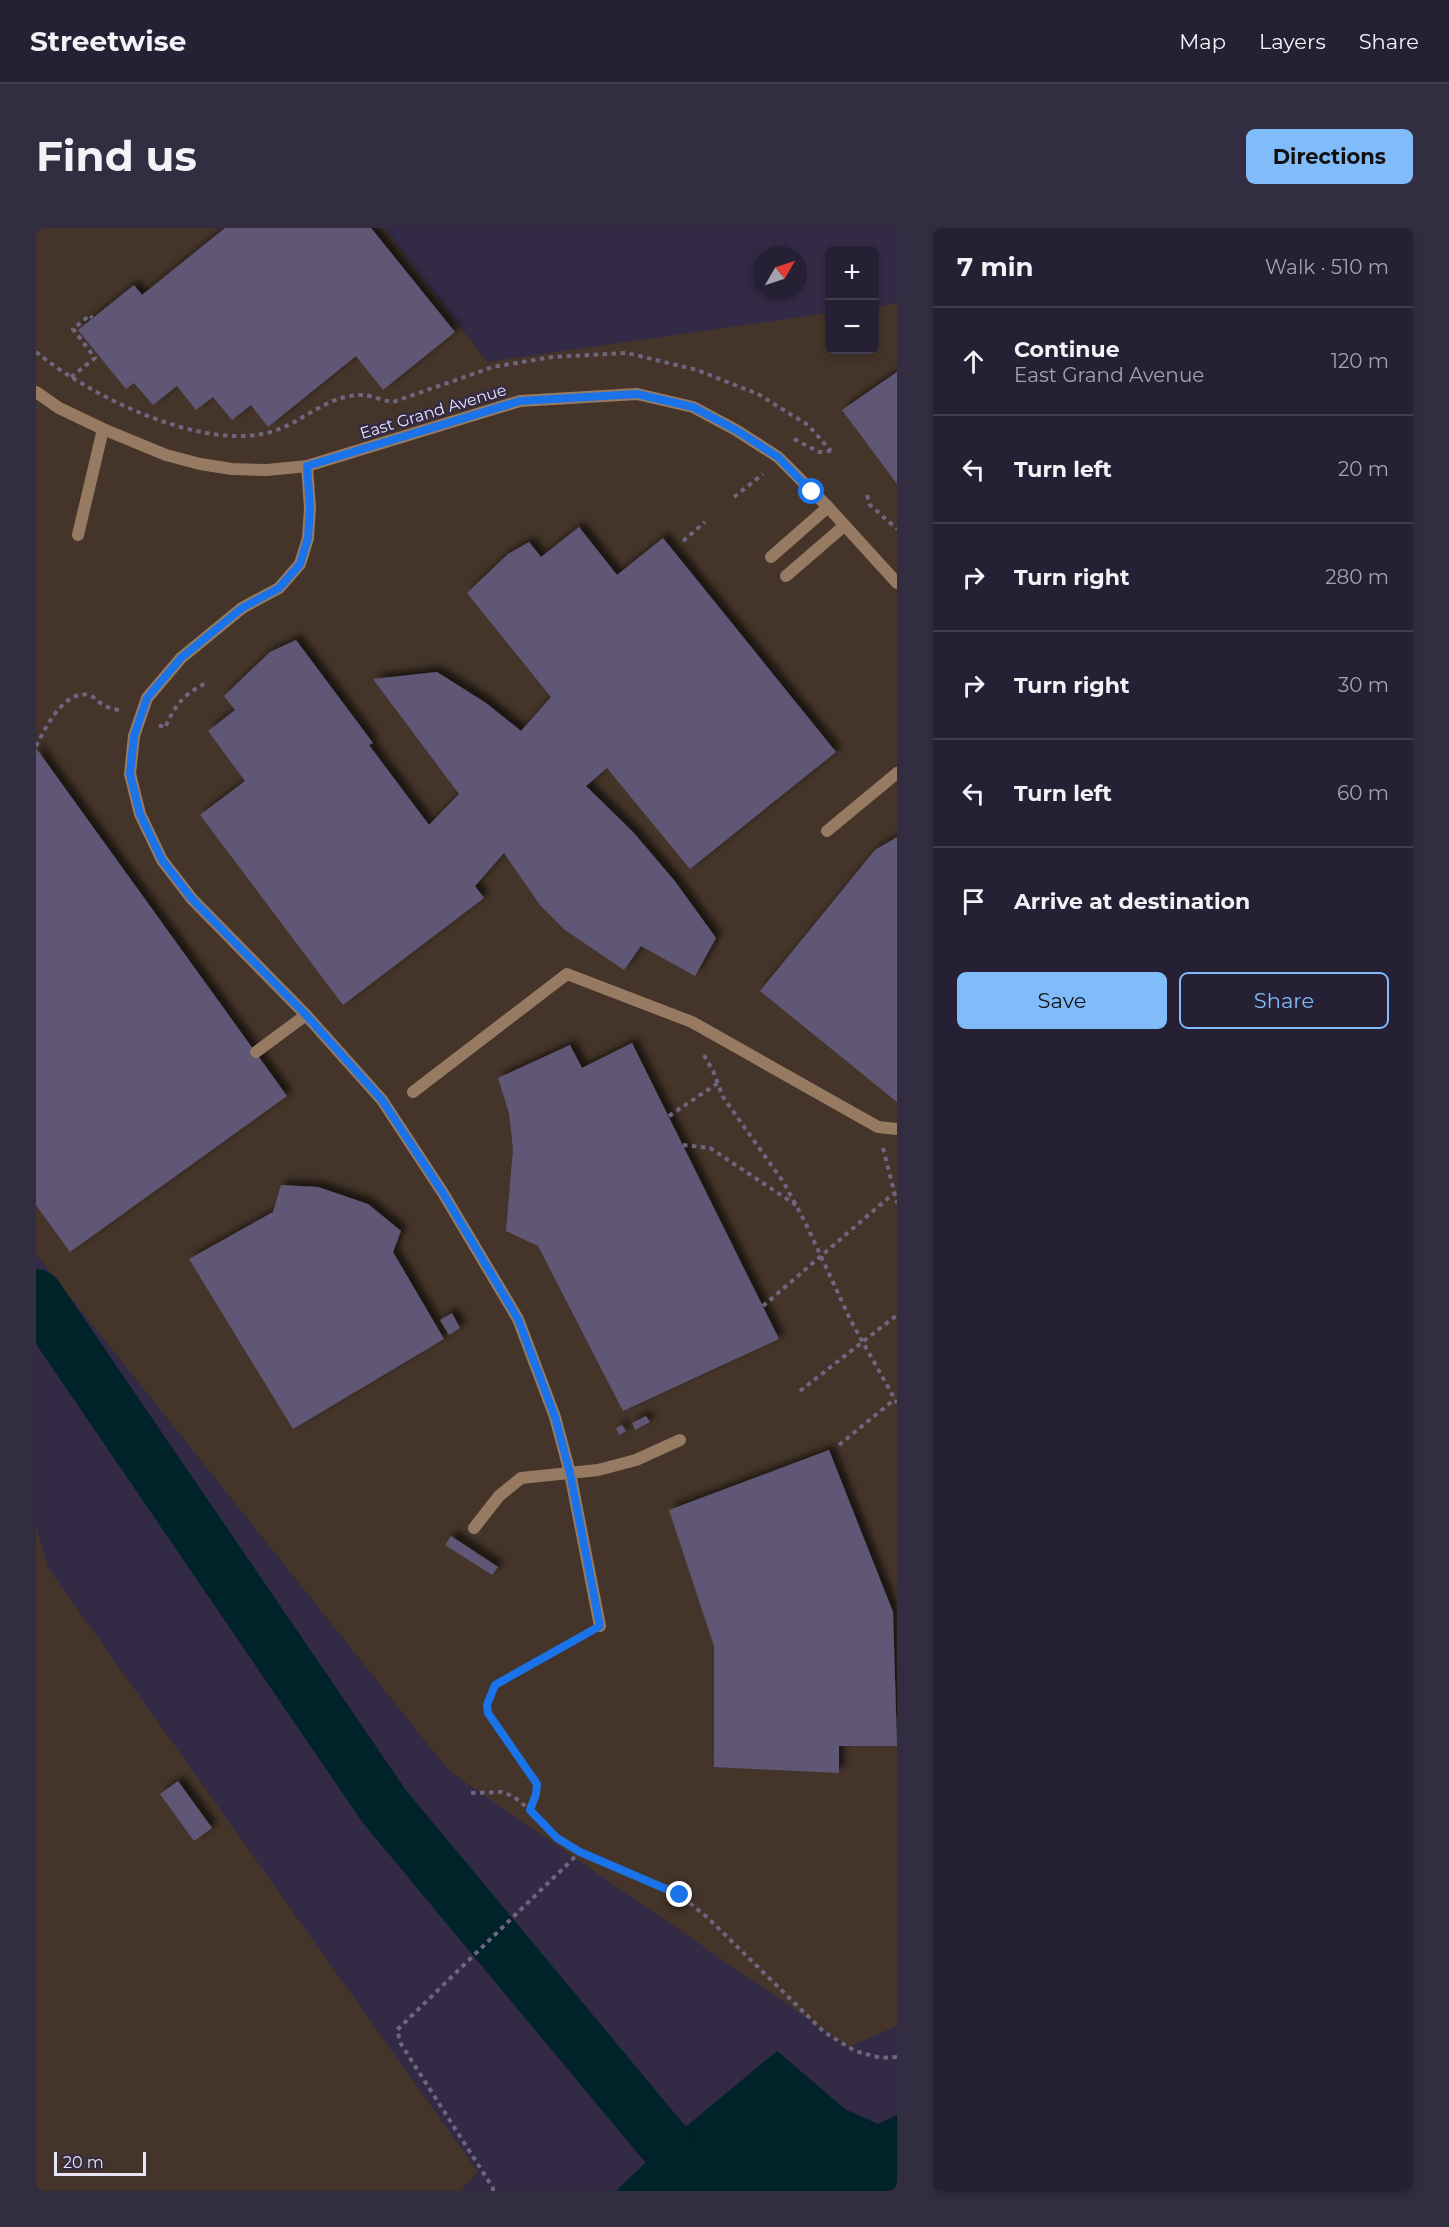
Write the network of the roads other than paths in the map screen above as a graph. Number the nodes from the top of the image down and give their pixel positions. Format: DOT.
graph roads {
  1 [pos="36,392"];
  2 [pos="103,429"];
  3 [pos="307,466"];
  4 [pos="828,507"];
  5 [pos="844,526"];
  6 [pos="78,535"];
  7 [pos="771,556"];
  8 [pos="786,576"];
  9 [pos="897,583"];
  10 [pos="897,773"];
  11 [pos="827,831"];
  12 [pos="306,1015"];
  13 [pos="256,1052"];
  14 [pos="413,1092"];
  15 [pos="897,1129"];
  16 [pos="680,1440"];
  17 [pos="570,1473"];
  18 [pos="474,1528"];
  19 [pos="600,1626"];
  1 -- 2 [label="street, East Grand Avenue"];
  2 -- 3 [label="street, East Grand Avenue"];
  2 -- 6 [label="street"];
  3 -- 4 [label="street, East Grand Avenue"];
  3 -- 12 [label="street"];
  4 -- 5 [label="street, East Grand Avenue"];
  4 -- 7 [label="street"];
  5 -- 8 [label="street"];
  5 -- 9 [label="street, East Grand Avenue"];
  10 -- 11 [label="street"];
  12 -- 13 [label="street"];
  12 -- 17 [label="street"];
  14 -- 15 [label="street"];
  16 -- 17 [label="street"];
  17 -- 18 [label="street"];
  17 -- 19 [label="street"];
}
